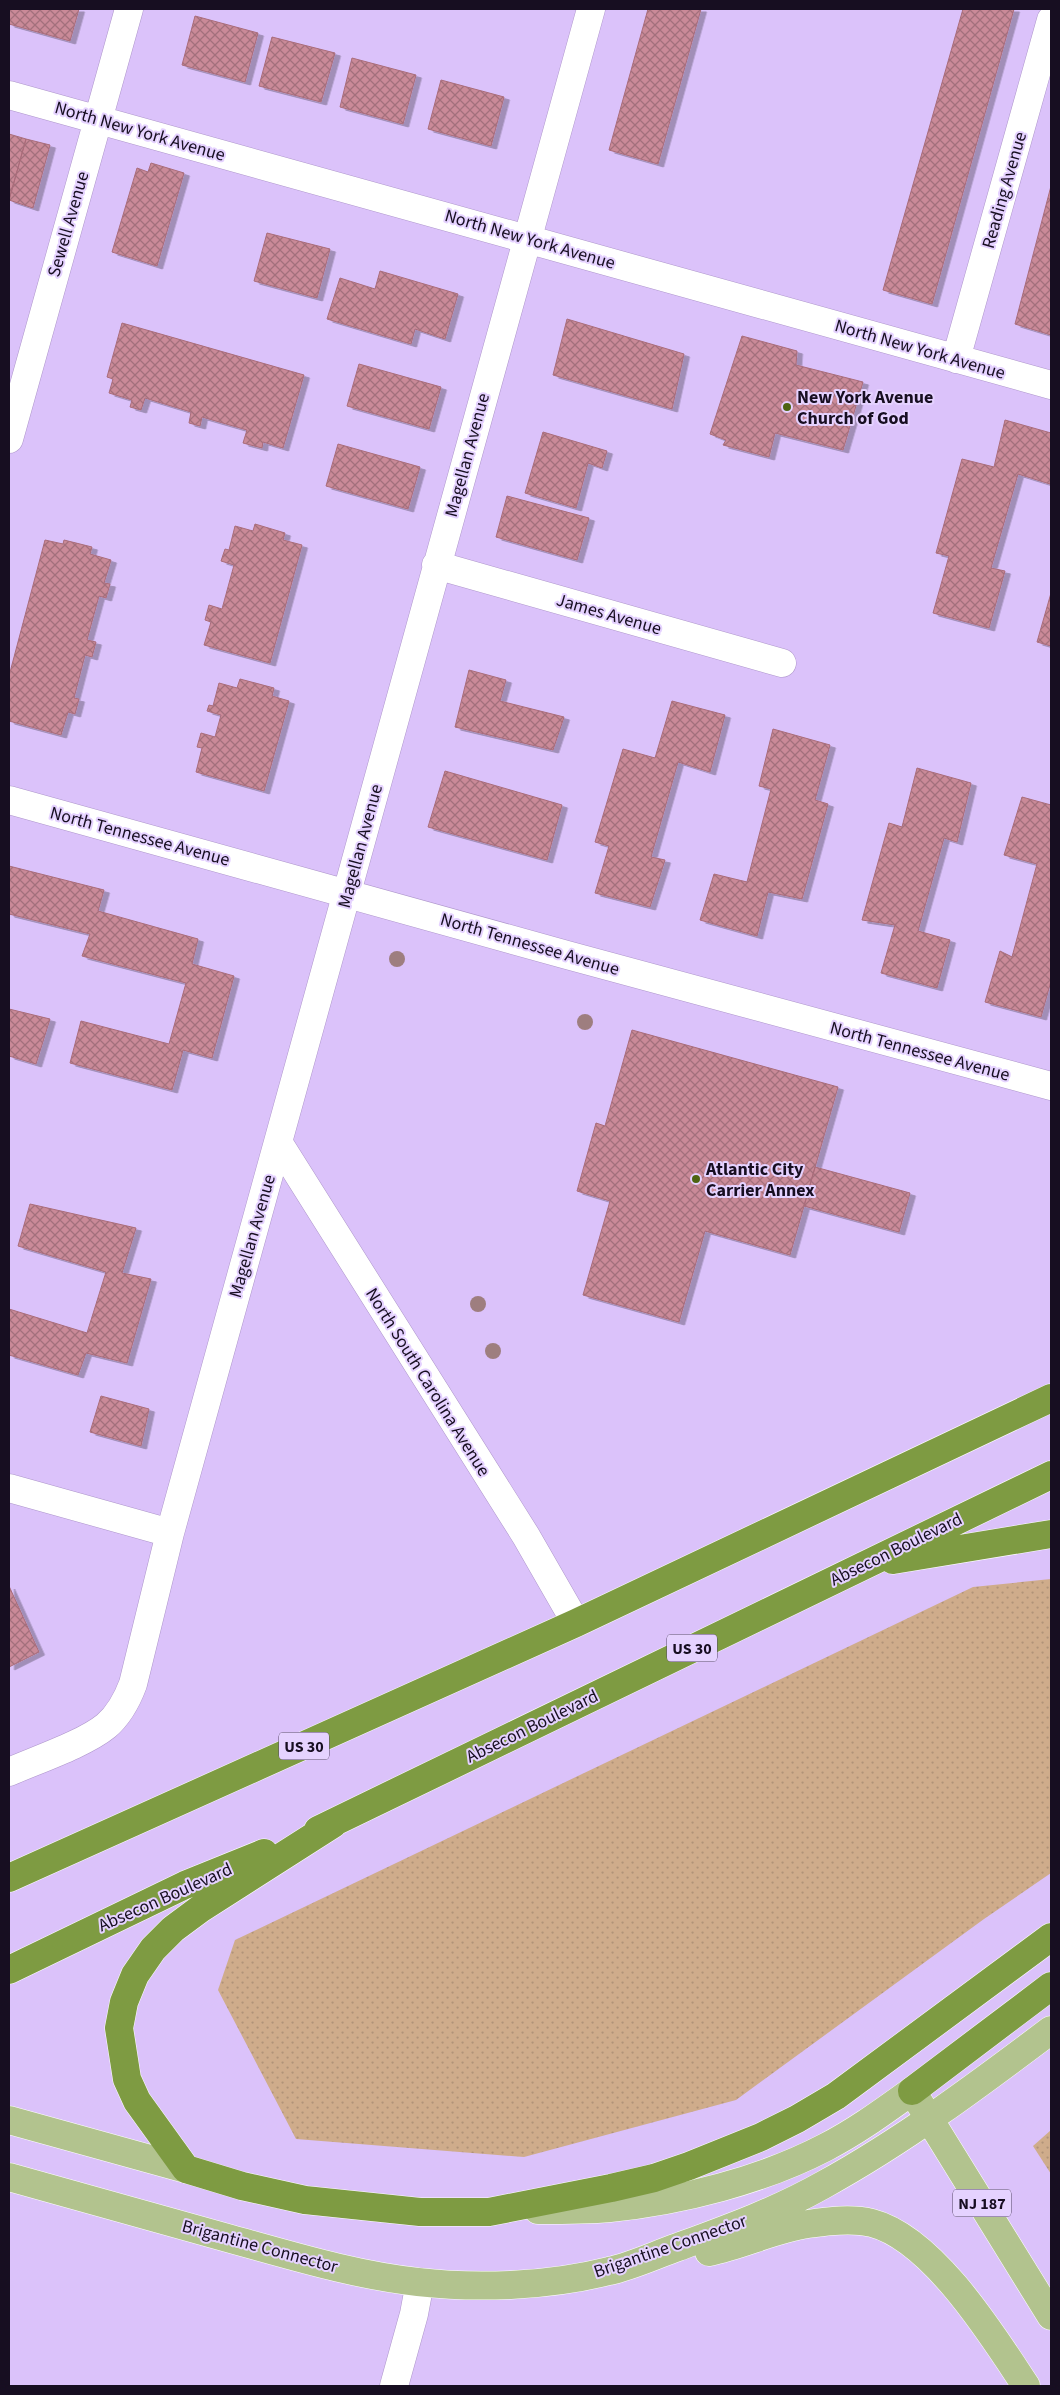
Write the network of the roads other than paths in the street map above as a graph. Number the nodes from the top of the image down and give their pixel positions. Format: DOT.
graph roads {
  1 [pos="128,9"];
  2 [pos="591,9"];
  3 [pos="1051,20"];
  4 [pos="9,95"];
  5 [pos="97,119"];
  6 [pos="527,238"];
  7 [pos="956,360"];
  8 [pos="1051,385"];
  9 [pos="9,439"];
  10 [pos="436,565"];
  11 [pos="782,664"];
  12 [pos="9,800"];
  13 [pos="347,892"];
  14 [pos="1051,1086"];
  15 [pos="278,1142"];
  16 [pos="1051,1398"];
  17 [pos="1051,1475"];
  18 [pos="9,1488"];
  19 [pos="170,1533"];
  20 [pos="1051,1534"];
  21 [pos="862,1565"];
  22 [pos="576,1623"];
  23 [pos="9,1772"];
  24 [pos="333,1824"];
  25 [pos="9,1878"];
  26 [pos="1051,1937"];
  27 [pos="9,1970"];
  28 [pos="1051,1986"];
  29 [pos="1051,2030"];
  30 [pos="912,2091"];
  31 [pos="930,2118"];
  32 [pos="9,2120"];
  33 [pos="186,2169"];
  34 [pos="9,2177"];
  35 [pos="489,2212"];
  36 [pos="609,2271"];
  37 [pos="420,2282"];
  38 [pos="1051,2316"];
  39 [pos="394,2386"];
  40 [pos="1026,2386"];
  1 -- 5 [label="street, Sewell Avenue"];
  2 -- 6 [label="street, Magellan Avenue"];
  3 -- 7 [label="street, Reading Avenue"];
  4 -- 5 [label="street, North New York Avenue"];
  5 -- 6 [label="street, North New York Avenue"];
  5 -- 9 [label="street, Sewell Avenue"];
  6 -- 7 [label="street, North New York Avenue"];
  6 -- 10 [label="street, Magellan Avenue"];
  7 -- 8 [label="street, North New York Avenue"];
  10 -- 11 [label="street, James Avenue"];
  10 -- 13 [label="street, Magellan Avenue"];
  12 -- 13 [label="street, North Tennessee Avenue"];
  13 -- 14 [label="street, North Tennessee Avenue"];
  13 -- 15 [label="street, Magellan Avenue"];
  15 -- 19 [label="street, Magellan Avenue"];
  15 -- 22 [label="street, North South Carolina Avenue"];
  16 -- 22 [label="highway, US 30"];
  17 -- 21 [label="highway, Absecon Boulevard / US 30"];
  18 -- 19 [label="street"];
  19 -- 23 [label="street, Magellan Avenue"];
  20 -- 21 [label="highway"];
  21 -- 24 [label="highway, Absecon Boulevard / US 30"];
  22 -- 25 [label="highway, US 30"];
  24 -- 27 [label="highway, Absecon Boulevard / US 30"];
  24 -- 33 [label="highway"];
  26 -- 35 [label="highway"];
  28 -- 30 [label="highway"];
  29 -- 31 [label="main road, Brigantine Connector"];
  30 -- 31 [label="main road, NJ 187"];
  30 -- 35 [label="main road"];
  31 -- 36 [label="main road, Brigantine Connector"];
  31 -- 38 [label="main road, NJ 187"];
  32 -- 33 [label="main road"];
  33 -- 35 [label="highway"];
  34 -- 37 [label="main road, Brigantine Connector"];
  36 -- 37 [label="main road, Brigantine Connector"];
  36 -- 40 [label="main road"];
  37 -- 39 [label="street"];
}
